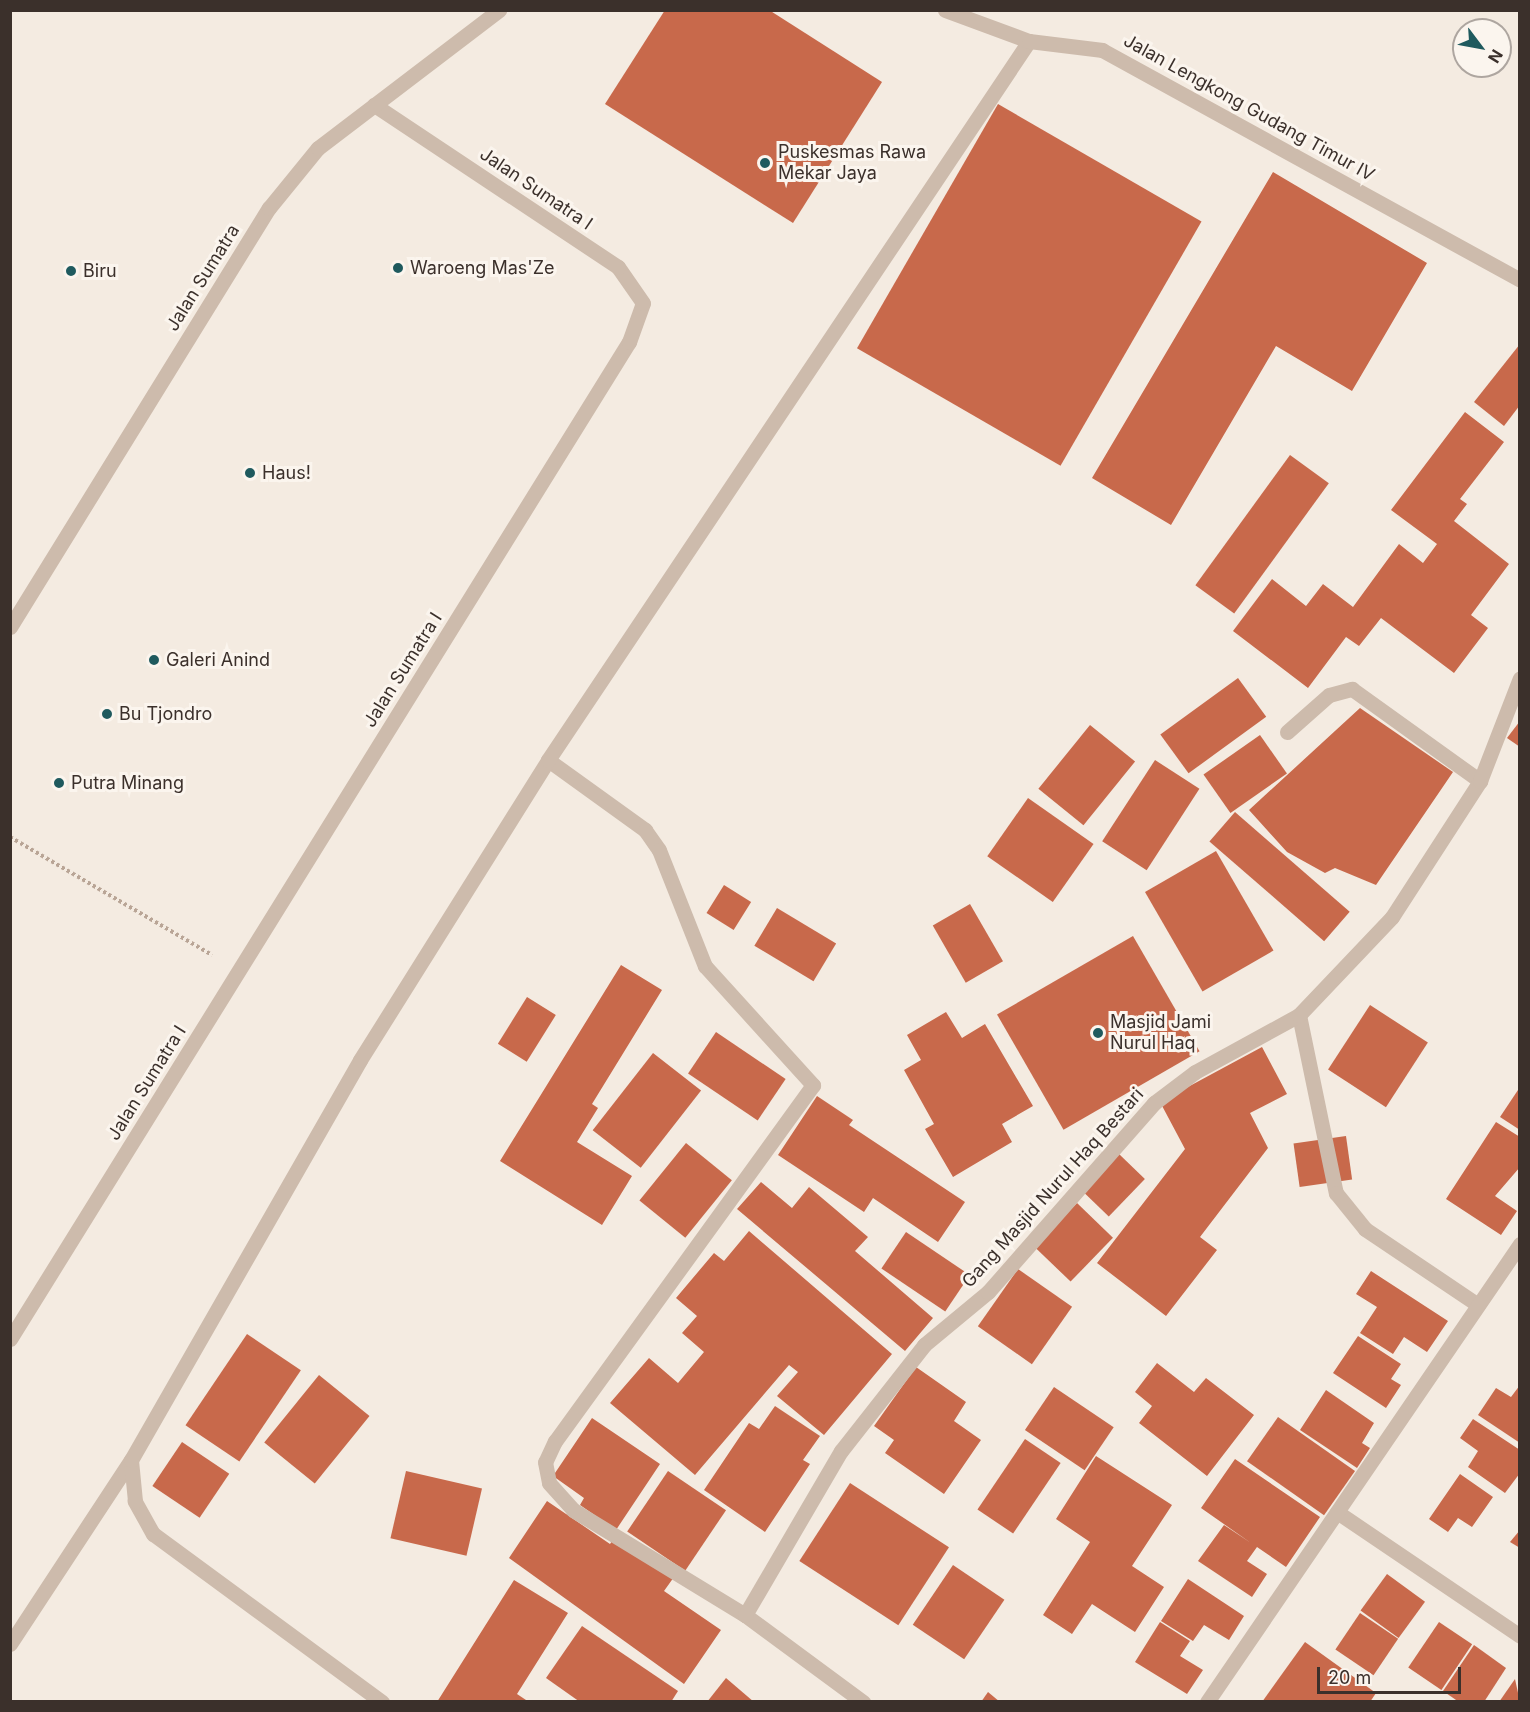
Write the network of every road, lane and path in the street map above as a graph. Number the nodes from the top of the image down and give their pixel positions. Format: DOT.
graph roads {
  1 [pos="499,10"];
  2 [pos="945,10"];
  3 [pos="1029,41"];
  4 [pos="374,105"];
  5 [pos="1520,280"];
  6 [pos="10,627"];
  7 [pos="1520,678"];
  8 [pos="1287,732"];
  9 [pos="548,760"];
  10 [pos="1480,781"];
  11 [pos="10,837"];
  12 [pos="239,971"];
  13 [pos="1299,1015"];
  14 [pos="1520,1244"];
  15 [pos="1478,1305"];
  16 [pos="10,1339"];
  17 [pos="131,1460"];
  18 [pos="1337,1512"];
  19 [pos="745,1615"];
  20 [pos="1520,1636"];
  21 [pos="10,1644"];
  22 [pos="382,1701"];
  23 [pos="863,1701"];
  24 [pos="1207,1701"];
  1 -- 4 [label="street, Jalan Sumatra"];
  2 -- 3 [label="street, Jalan Lengkong Gudang Timur IV"];
  3 -- 5 [label="street, Jalan Lengkong Gudang Timur IV"];
  3 -- 9 [label="street"];
  4 -- 6 [label="street, Jalan Sumatra"];
  4 -- 12 [label="street, Jalan Sumatra I"];
  7 -- 10 [label="street, Gang Masjid Nurul Haq Bestari"];
  8 -- 10 [label="street"];
  9 -- 17 [label="street"];
  9 -- 19 [label="street"];
  10 -- 13 [label="street, Gang Masjid Nurul Haq Bestari"];
  11 -- 12 [label="path"];
  12 -- 16 [label="street, Jalan Sumatra I"];
  13 -- 15 [label="street"];
  13 -- 19 [label="street, Gang Masjid Nurul Haq Bestari"];
  14 -- 15 [label="street"];
  15 -- 18 [label="street"];
  17 -- 21 [label="street"];
  17 -- 22 [label="street"];
  18 -- 20 [label="street"];
  18 -- 24 [label="street"];
  19 -- 23 [label="street"];
}
